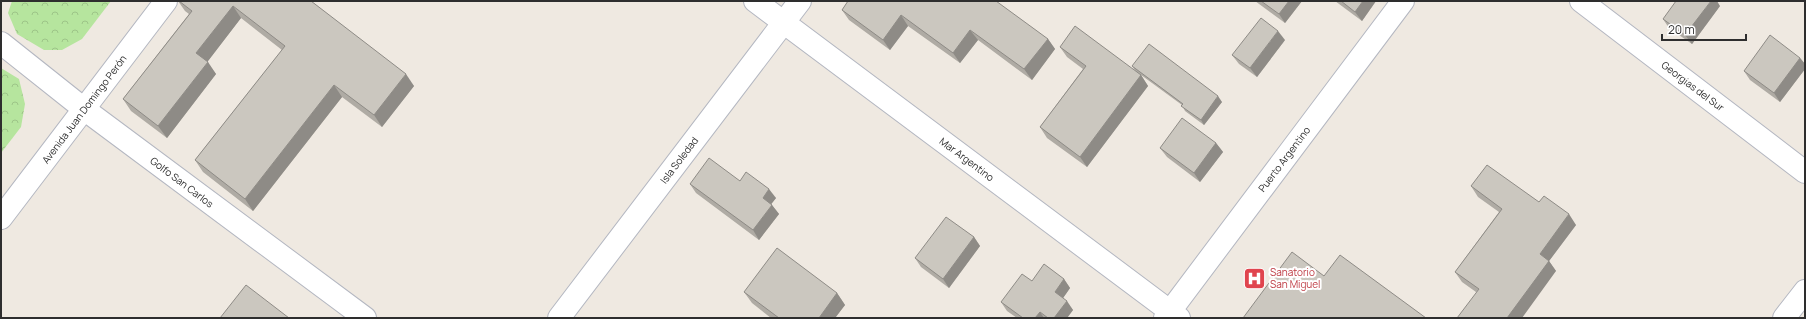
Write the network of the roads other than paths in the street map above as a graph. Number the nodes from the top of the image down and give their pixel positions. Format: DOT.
graph roads {
  1 [pos="166,1"];
  2 [pos="755,1"];
  3 [pos="800,1"];
  4 [pos="1404,1"];
  5 [pos="1581,1"];
  6 [pos="784,22"];
  7 [pos="1,43"];
  8 [pos="84,109"];
  9 [pos="1805,172"];
  10 [pos="1,218"];
  11 [pos="1805,291"];
  12 [pos="1171,316"];
  13 [pos="365,318"];
  14 [pos="558,318"];
  15 [pos="1784,318"];
  1 -- 8 [label="street, Avenida Juan Domingo Perón"];
  2 -- 6 [label="street, Mar Argentino"];
  3 -- 6 [label="street, Isla Soledad"];
  4 -- 12 [label="street, Puerto Argentino"];
  5 -- 9 [label="street, Georgias del Sur"];
  6 -- 12 [label="street, Mar Argentino"];
  6 -- 14 [label="street, Isla Soledad"];
  7 -- 8 [label="street, Golfo San Carlos"];
  8 -- 10 [label="street, Avenida Juan Domingo Perón"];
  8 -- 13 [label="street, Golfo San Carlos"];
  11 -- 15 [label="street"];
}
